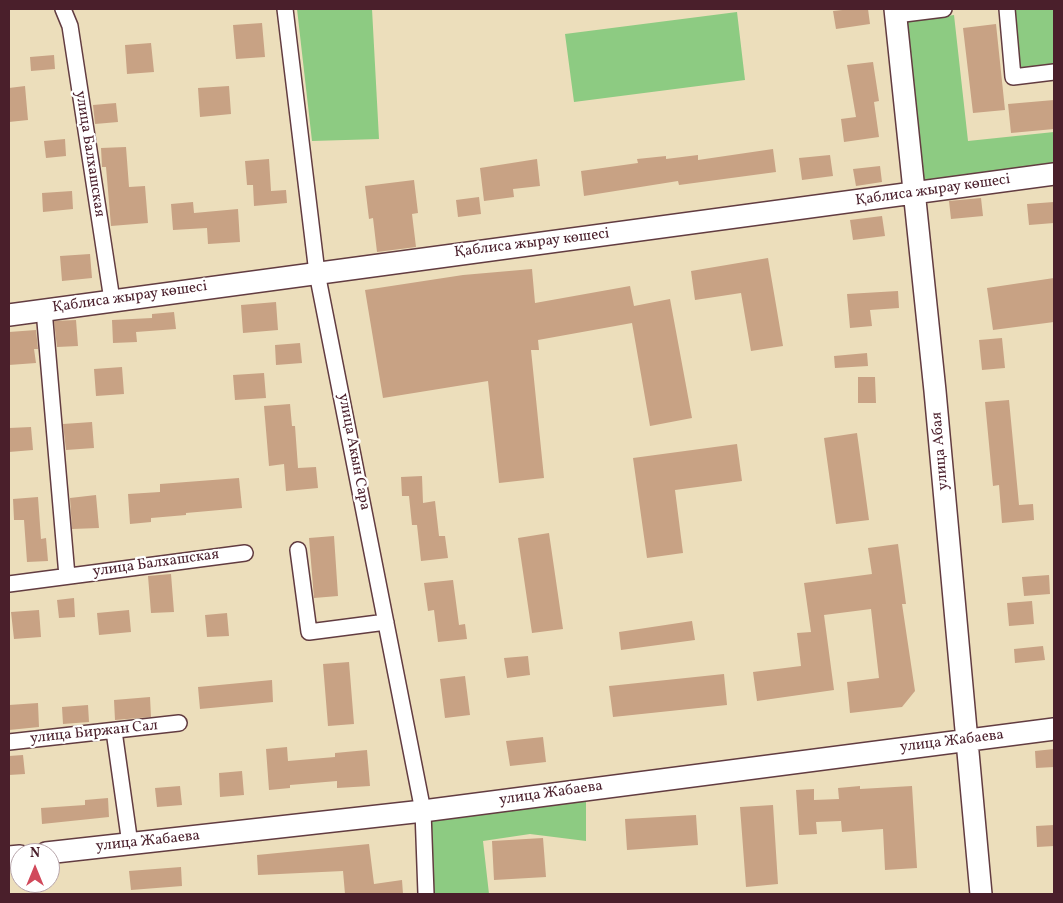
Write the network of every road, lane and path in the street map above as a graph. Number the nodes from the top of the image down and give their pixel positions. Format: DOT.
graph roads {
  1 [pos="63,9"];
  2 [pos="285,9"];
  3 [pos="944,9"];
  4 [pos="1007,9"];
  5 [pos="895,12"];
  6 [pos="1054,72"];
  7 [pos="1054,174"];
  8 [pos="916,194"];
  9 [pos="318,273"];
  10 [pos="112,300"];
  11 [pos="44,310"];
  12 [pos="9,315"];
  13 [pos="298,550"];
  14 [pos="245,553"];
  15 [pos="67,576"];
  16 [pos="9,584"];
  17 [pos="386,622"];
  18 [pos="179,723"];
  19 [pos="1054,729"];
  20 [pos="114,731"];
  21 [pos="967,739"];
  22 [pos="9,742"];
  23 [pos="423,811"];
  24 [pos="130,844"];
  25 [pos="60,852"];
  26 [pos="426,894"];
  27 [pos="981,894"];
  1 -- 10 [label="street, улица Балхашская"];
  2 -- 9 [label="street, улица Акын Сара"];
  3 -- 5 [label="street"];
  4 -- 6 [label="street"];
  5 -- 8 [label="street, улица Абая"];
  7 -- 8 [label="street, Қаблиса жырау көшесі"];
  8 -- 9 [label="street, Қаблиса жырау көшесі"];
  8 -- 21 [label="street, улица Абая"];
  9 -- 10 [label="street, Қаблиса жырау көшесі"];
  9 -- 17 [label="street, улица Акын Сара"];
  10 -- 11 [label="street, Қаблиса жырау көшесі"];
  11 -- 12 [label="street, Қаблиса жырау көшесі"];
  11 -- 15 [label="street"];
  13 -- 17 [label="street"];
  14 -- 15 [label="street, улица Балхашская"];
  15 -- 16 [label="street, улица Балхашская"];
  17 -- 23 [label="street, улица Акын Сара"];
  18 -- 20 [label="street, улица Биржан Сал"];
  19 -- 21 [label="street, улица Жабаева"];
  20 -- 22 [label="street, улица Биржан Сал"];
  20 -- 24 [label="street"];
  21 -- 23 [label="street, улица Жабаева"];
  21 -- 27 [label="street, улица Абая"];
  23 -- 24 [label="street, улица Жабаева"];
  23 -- 26 [label="street, улица Акын Сара"];
  24 -- 25 [label="street, улица Жабаева"];
}
